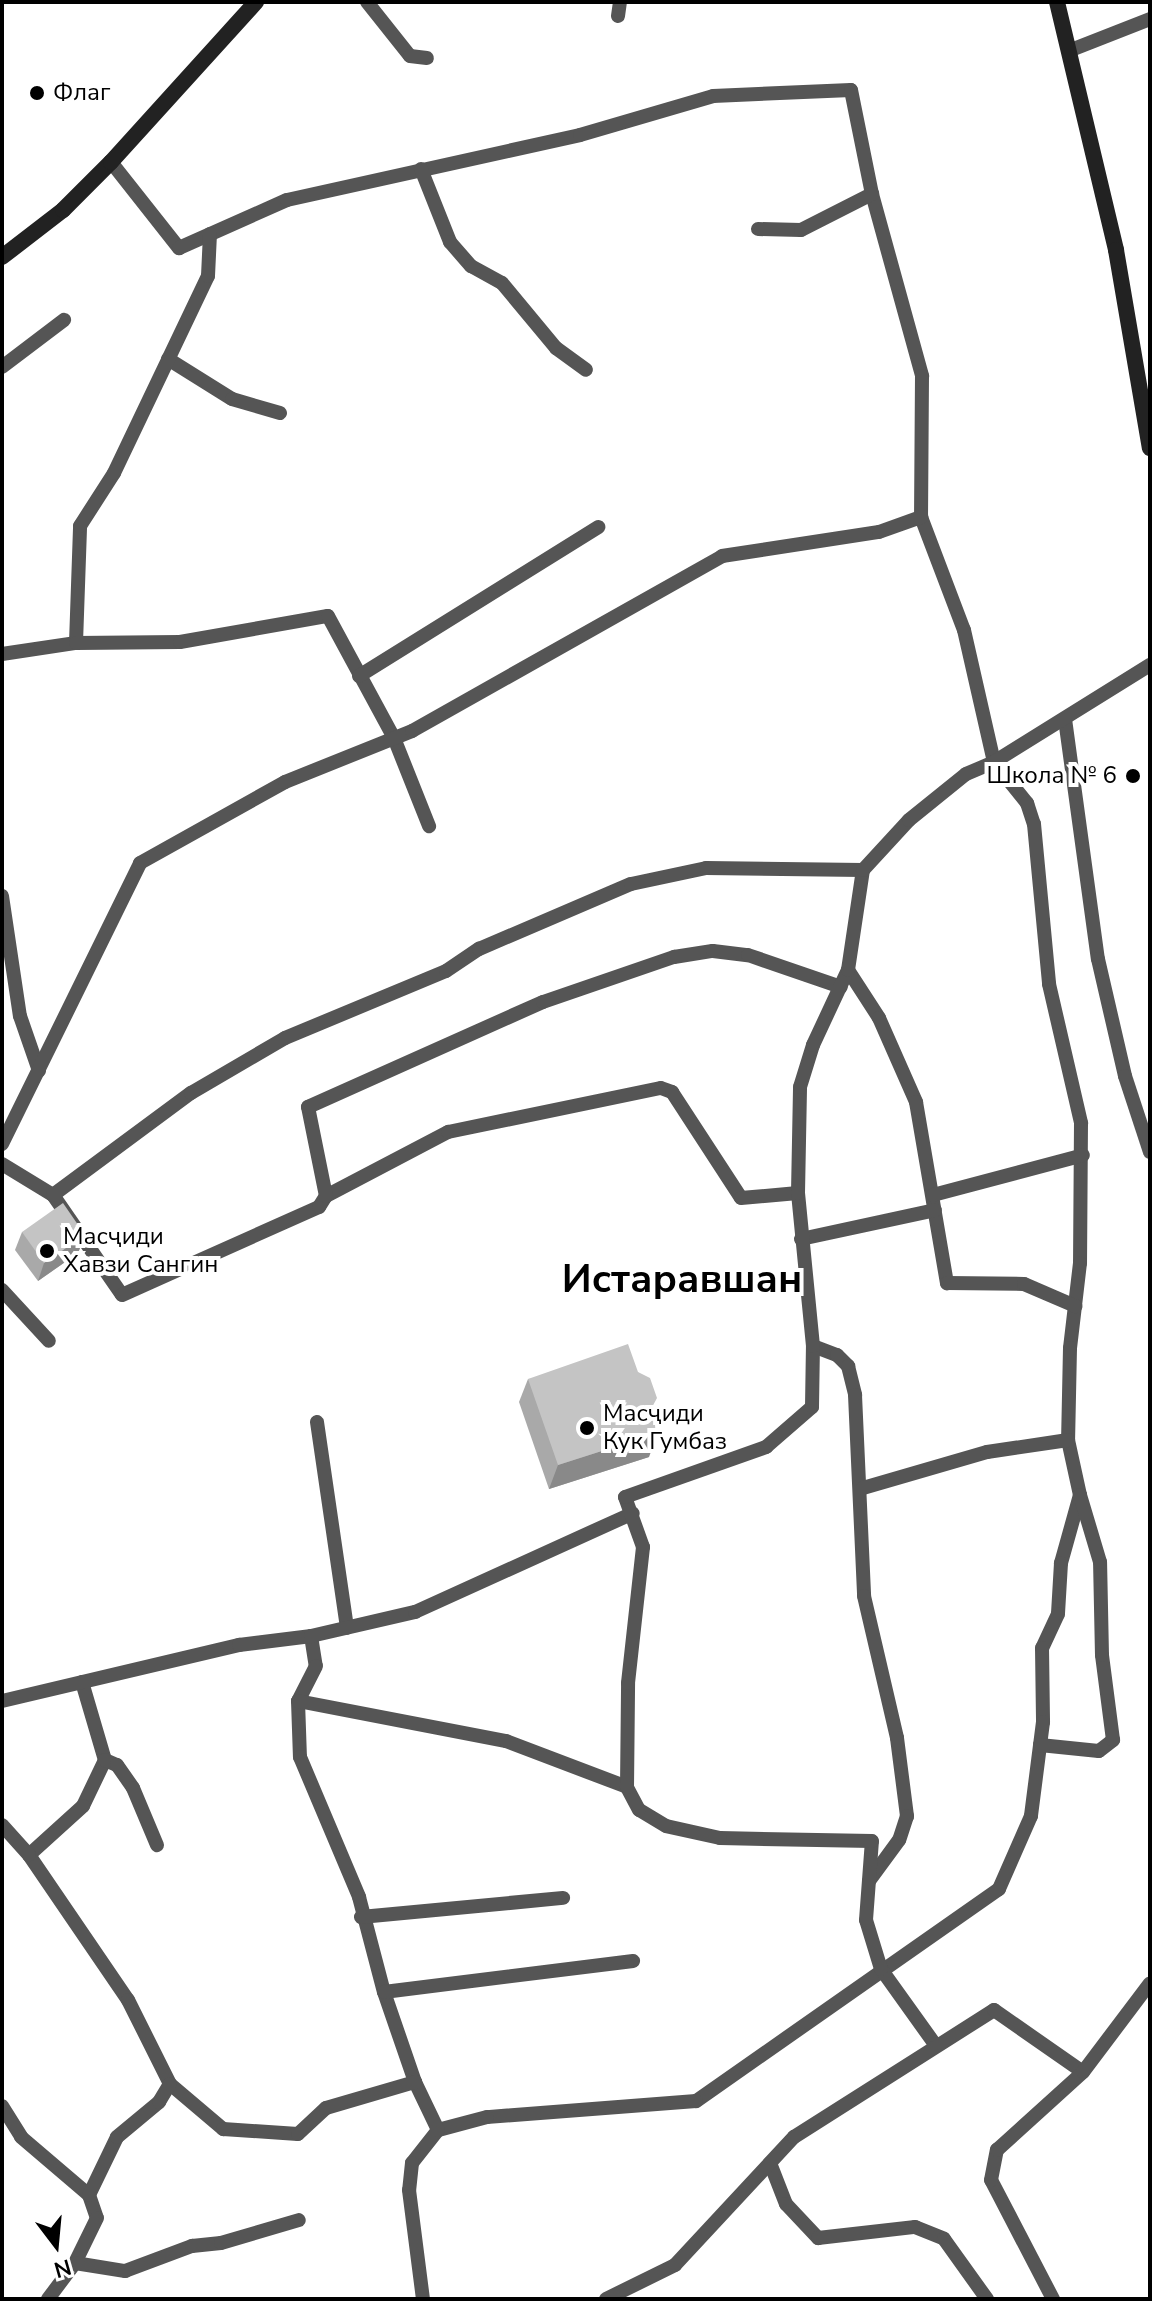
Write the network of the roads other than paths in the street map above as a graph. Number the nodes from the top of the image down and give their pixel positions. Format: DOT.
graph roads {
  1 [pos="256,2"];
  2 [pos="367,2"];
  3 [pos="1057,2"];
  4 [pos="1150,19"];
  5 [pos="1071,50"];
  6 [pos="427,58"];
  7 [pos="111,162"];
  8 [pos="421,169"];
  9 [pos="872,194"];
  10 [pos="758,229"];
  11 [pos="210,234"];
  12 [pos="2,257"];
  13 [pos="64,320"];
  14 [pos="168,359"];
  15 [pos="2,367"];
  16 [pos="586,370"];
  17 [pos="280,413"];
  18 [pos="1150,448"];
  19 [pos="921,517"];
  20 [pos="598,527"];
  21 [pos="76,643"];
  22 [pos="2,654"];
  23 [pos="1150,665"];
  24 [pos="359,676"];
  25 [pos="1065,719"];
  26 [pos="394,738"];
  27 [pos="994,762"];
  28 [pos="429,826"];
  29 [pos="863,870"];
  30 [pos="2,896"];
  31 [pos="848,970"];
  32 [pos="841,987"];
  33 [pos="39,1071"];
  34 [pos="2,1144"];
  35 [pos="1150,1152"];
  36 [pos="1083,1155"];
  37 [pos="2,1164"];
  38 [pos="798,1193"];
  39 [pos="53,1195"];
  40 [pos="326,1196"];
  41 [pos="934,1202"];
  42 [pos="801,1239"];
  43 [pos="2,1290"];
  44 [pos="1075,1306"];
  45 [pos="49,1341"];
  46 [pos="813,1346"];
  47 [pos="317,1422"];
  48 [pos="1068,1440"];
  49 [pos="863,1488"];
  50 [pos="1080,1495"];
  51 [pos="633,1513"];
  52 [pos="347,1628"];
  53 [pos="311,1636"];
  54 [pos="82,1682"];
  55 [pos="2,1701"];
  56 [pos="298,1701"];
  57 [pos="1040,1745"];
  58 [pos="105,1760"];
  59 [pos="627,1787"];
  60 [pos="2,1825"];
  61 [pos="157,1845"];
  62 [pos="29,1855"];
  63 [pos="868,1881"];
  64 [pos="563,1898"];
  65 [pos="361,1917"];
  66 [pos="633,1961"];
  67 [pos="881,1969"];
  68 [pos="1150,1983"];
  69 [pos="384,1992"];
  70 [pos="934,2043"];
  71 [pos="1083,2072"];
  72 [pos="415,2082"];
  73 [pos="170,2084"];
  74 [pos="2,2106"];
  75 [pos="438,2130"];
  76 [pos="770,2163"];
  77 [pos="89,2195"];
  78 [pos="299,2220"];
  79 [pos="75,2263"];
  80 [pos="48,2299"];
  81 [pos="423,2299"];
  82 [pos="606,2299"];
  83 [pos="987,2299"];
  84 [pos="1053,2299"];
  1 -- 7 [label="main road"];
  2 -- 6 [label="street"];
  3 -- 5 [label="main road"];
  4 -- 5 [label="street"];
  5 -- 18 [label="main road"];
  7 -- 11 [label="street"];
  7 -- 12 [label="main road"];
  8 -- 9 [label="street"];
  8 -- 11 [label="street"];
  8 -- 16 [label="street"];
  9 -- 10 [label="street"];
  9 -- 19 [label="street"];
  11 -- 14 [label="street"];
  13 -- 15 [label="street"];
  14 -- 17 [label="street"];
  14 -- 21 [label="street"];
  19 -- 26 [label="street"];
  19 -- 27 [label="street"];
  20 -- 24 [label="street"];
  21 -- 22 [label="street"];
  21 -- 24 [label="street"];
  23 -- 25 [label="street"];
  24 -- 26 [label="street"];
  25 -- 27 [label="street"];
  25 -- 35 [label="street"];
  26 -- 28 [label="street"];
  26 -- 33 [label="street"];
  27 -- 29 [label="street"];
  27 -- 36 [label="street"];
  29 -- 31 [label="street"];
  29 -- 39 [label="street"];
  30 -- 33 [label="street"];
  31 -- 32 [label="street"];
  31 -- 41 [label="street"];
  32 -- 38 [label="street"];
  32 -- 40 [label="street"];
  33 -- 34 [label="street"];
  36 -- 41 [label="street"];
  36 -- 44 [label="street"];
  37 -- 39 [label="street"];
  38 -- 40 [label="street"];
  38 -- 42 [label="street"];
  39 -- 40 [label="street"];
  41 -- 42 [label="street"];
  41 -- 44 [label="street"];
  42 -- 46 [label="street"];
  43 -- 45 [label="street"];
  44 -- 48 [label="street"];
  46 -- 49 [label="street"];
  46 -- 51 [label="street"];
  47 -- 52 [label="street"];
  48 -- 49 [label="street"];
  48 -- 50 [label="street"];
  49 -- 63 [label="street"];
  50 -- 57 [label="street"];
  50 -- 57 [label="street"];
  51 -- 52 [label="street"];
  51 -- 59 [label="street"];
  52 -- 53 [label="street"];
  53 -- 54 [label="street"];
  53 -- 56 [label="street"];
  54 -- 55 [label="street"];
  54 -- 58 [label="street"];
  56 -- 59 [label="street"];
  56 -- 65 [label="street"];
  57 -- 67 [label="street"];
  58 -- 61 [label="street"];
  58 -- 62 [label="street"];
  59 -- 63 [label="street"];
  60 -- 62 [label="street"];
  62 -- 73 [label="street"];
  63 -- 67 [label="street"];
  64 -- 65 [label="street"];
  65 -- 69 [label="street"];
  66 -- 69 [label="street"];
  67 -- 70 [label="street"];
  67 -- 75 [label="street"];
  68 -- 71 [label="street"];
  69 -- 72 [label="street"];
  70 -- 71 [label="street"];
  70 -- 76 [label="street"];
  71 -- 84 [label="street"];
  72 -- 73 [label="street"];
  72 -- 75 [label="street"];
  73 -- 77 [label="street"];
  74 -- 77 [label="street"];
  75 -- 81 [label="street"];
  76 -- 82 [label="street"];
  76 -- 83 [label="street"];
  77 -- 79 [label="street"];
  78 -- 79 [label="street"];
  79 -- 80 [label="street"];
}
